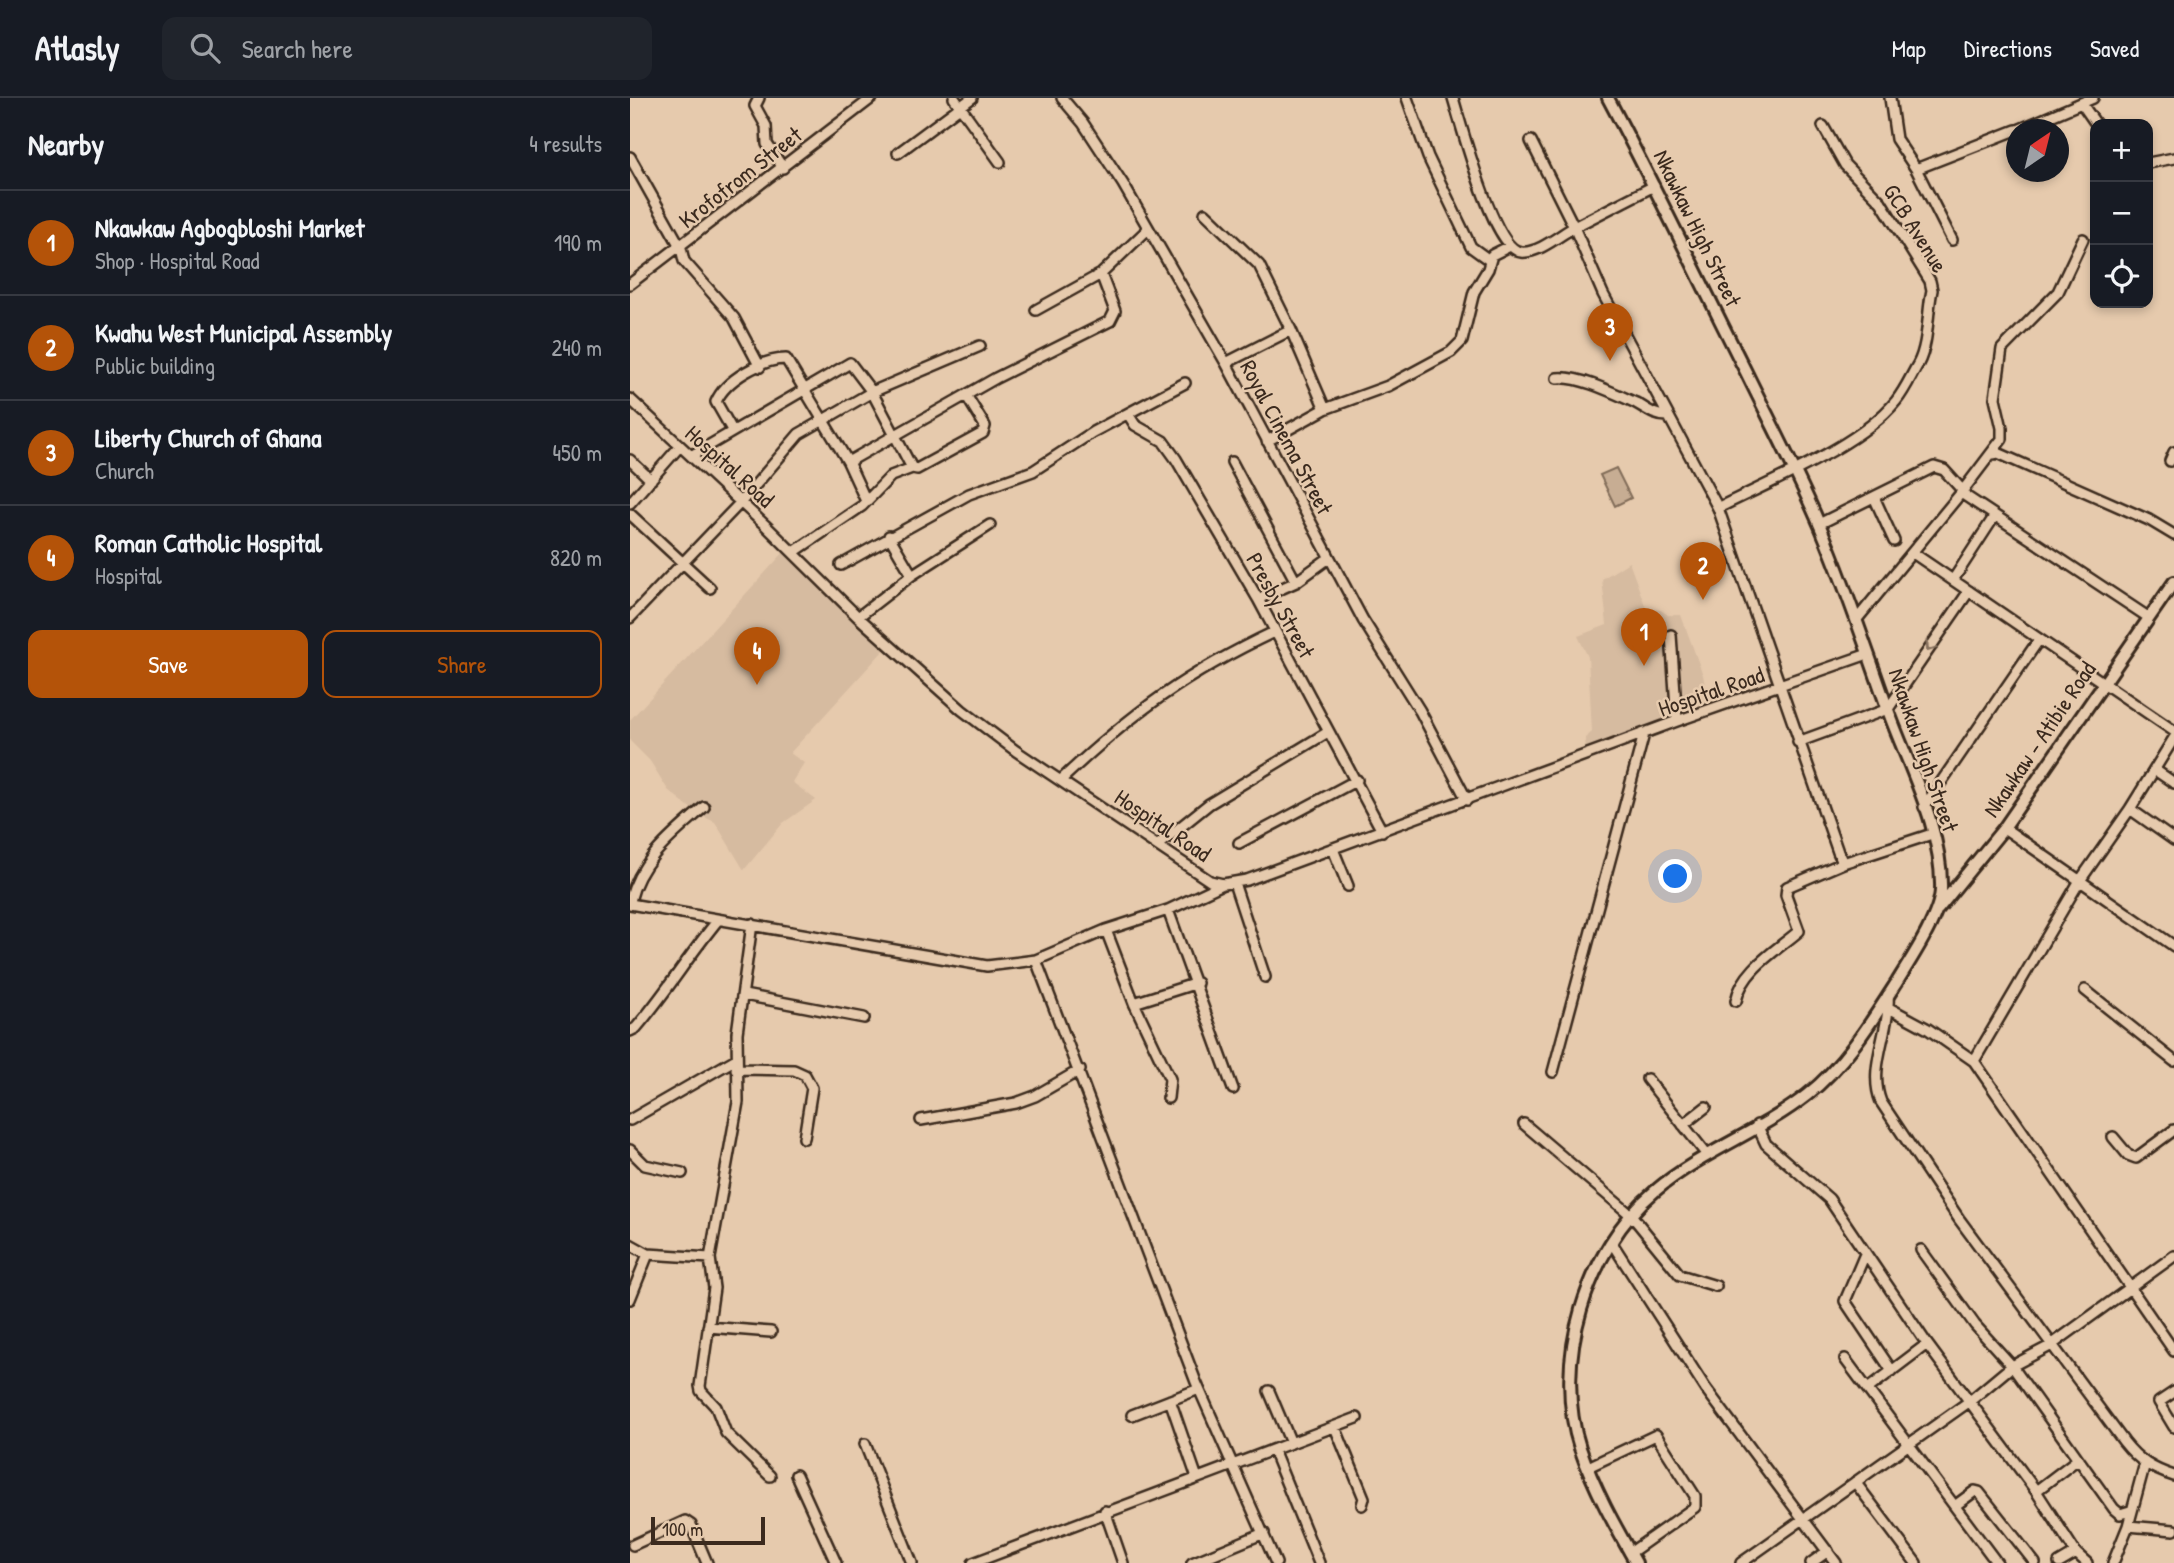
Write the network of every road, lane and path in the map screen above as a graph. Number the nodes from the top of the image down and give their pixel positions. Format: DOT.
graph roads {
  1 [pos="759,98"];
  2 [pos="872,98"];
  3 [pos="954,98"];
  4 [pos="972,98"];
  5 [pos="1062,98"];
  6 [pos="1407,98"];
  7 [pos="1453,98"];
  8 [pos="1608,98"];
  9 [pos="1890,98"];
  10 [pos="2093,98"];
  11 [pos="2082,104"];
  12 [pos="960,107"];
  13 [pos="2044,119"];
  14 [pos="2092,119"];
  15 [pos="1823,126"];
  16 [pos="2006,134"];
  17 [pos="1531,141"];
  18 [pos="898,153"];
  19 [pos="630,157"];
  20 [pos="2174,158"];
  21 [pos="1000,162"];
  22 [pos="2153,162"];
  23 [pos="783,168"];
  24 [pos="1916,169"];
  25 [pos="1654,186"];
  26 [pos="1205,213"];
  27 [pos="1574,228"];
  28 [pos="1147,230"];
  29 [pos="2082,239"];
  30 [pos="1952,240"];
  31 [pos="1510,246"];
  32 [pos="681,248"];
  33 [pos="1489,260"];
  34 [pos="1101,274"];
  35 [pos="630,284"];
  36 [pos="1036,310"];
  37 [pos="1291,330"];
  38 [pos="980,346"];
  39 [pos="1226,363"];
  40 [pos="760,367"];
  41 [pos="1557,378"];
  42 [pos="1185,383"];
  43 [pos="803,389"];
  44 [pos="872,392"];
  45 [pos="966,395"];
  46 [pos="630,400"];
  47 [pos="1325,409"];
  48 [pos="1128,414"];
  49 [pos="1667,416"];
  50 [pos="821,421"];
  51 [pos="732,430"];
  52 [pos="893,436"];
  53 [pos="1267,441"];
  54 [pos="680,446"];
  55 [pos="1993,454"];
  56 [pos="691,456"];
  57 [pos="630,460"];
  58 [pos="848,462"];
  59 [pos="1232,462"];
  60 [pos="912,468"];
  61 [pos="1794,468"];
  62 [pos="652,480"];
  63 [pos="1962,492"];
  64 [pos="1874,497"];
  65 [pos="866,501"];
  66 [pos="741,502"];
  67 [pos="630,503"];
  68 [pos="1718,508"];
  69 [pos="630,514"];
  70 [pos="1994,517"];
  71 [pos="1819,524"];
  72 [pos="990,525"];
  73 [pos="2174,535"];
  74 [pos="889,536"];
  75 [pos="1894,541"];
  76 [pos="794,552"];
  77 [pos="1913,553"];
  78 [pos="1329,558"];
  79 [pos="841,565"];
  80 [pos="682,566"];
  81 [pos="912,575"];
  82 [pos="1953,580"];
  83 [pos="1296,582"];
  84 [pos="2174,582"];
  85 [pos="710,588"];
  86 [pos="1969,591"];
  87 [pos="1258,599"];
  88 [pos="858,617"];
  89 [pos="2148,617"];
  90 [pos="630,618"];
  91 [pos="1858,618"];
  92 [pos="1274,632"];
  93 [pos="1671,635"];
  94 [pos="2038,640"];
  95 [pos="1868,654"];
  96 [pos="2103,681"];
  97 [pos="1779,688"];
  98 [pos="1888,709"];
  99 [pos="1676,721"];
  100 [pos="2174,731"];
  101 [pos="1328,732"];
  102 [pos="1644,734"];
  103 [pos="2174,738"];
  104 [pos="1798,741"];
  105 [pos="2155,770"];
  106 [pos="1062,779"];
  107 [pos="1357,780"];
  108 [pos="2174,783"];
  109 [pos="1467,800"];
  110 [pos="704,807"];
  111 [pos="1924,807"];
  112 [pos="2130,809"];
  113 [pos="2004,828"];
  114 [pos="1382,831"];
  115 [pos="1932,834"];
  116 [pos="2174,840"];
  117 [pos="1239,843"];
  118 [pos="1158,845"];
  119 [pos="1334,849"];
  120 [pos="1843,863"];
  121 [pos="2079,881"];
  122 [pos="1234,883"];
  123 [pos="1223,884"];
  124 [pos="1348,886"];
  125 [pos="630,903"];
  126 [pos="1168,910"];
  127 [pos="1933,916"];
  128 [pos="718,919"];
  129 [pos="752,924"];
  130 [pos="1106,930"];
  131 [pos="2174,946"];
  132 [pos="1036,960"];
  133 [pos="1265,977"];
  134 [pos="1197,983"];
  135 [pos="2085,990"];
  136 [pos="744,995"];
  137 [pos="1888,995"];
  138 [pos="1736,1001"];
  139 [pos="1134,1003"];
  140 [pos="1889,1008"];
  141 [pos="864,1018"];
  142 [pos="630,1031"];
  143 [pos="1974,1061"];
  144 [pos="2174,1061"];
  145 [pos="736,1064"];
  146 [pos="1080,1070"];
  147 [pos="1553,1072"];
  148 [pos="1647,1079"];
  149 [pos="1233,1089"];
  150 [pos="1168,1098"];
  151 [pos="1706,1107"];
  152 [pos="630,1120"];
  153 [pos="921,1120"];
  154 [pos="1524,1124"];
  155 [pos="1683,1125"];
  156 [pos="1758,1125"];
  157 [pos="2174,1130"];
  158 [pos="2113,1137"];
  159 [pos="804,1138"];
  160 [pos="630,1150"];
  161 [pos="1707,1155"];
  162 [pos="682,1173"];
  163 [pos="1632,1216"];
  164 [pos="1612,1243"];
  165 [pos="630,1244"];
  166 [pos="1921,1250"];
  167 [pos="648,1254"];
  168 [pos="1865,1254"];
  169 [pos="710,1258"];
  170 [pos="2172,1261"];
  171 [pos="1716,1286"];
  172 [pos="2131,1286"];
  173 [pos="630,1299"];
  174 [pos="708,1327"];
  175 [pos="771,1332"];
  176 [pos="1927,1344"];
  177 [pos="2050,1346"];
  178 [pos="2174,1351"];
  179 [pos="1845,1359"];
  180 [pos="2012,1366"];
  181 [pos="1892,1371"];
  182 [pos="1869,1388"];
  183 [pos="1199,1389"];
  184 [pos="1269,1391"];
  185 [pos="2174,1392"];
  186 [pos="1170,1400"];
  187 [pos="1970,1401"];
  188 [pos="1132,1415"];
  189 [pos="1357,1418"];
  190 [pos="1335,1427"];
  191 [pos="2174,1427"];
  192 [pos="1909,1442"];
  193 [pos="1291,1443"];
  194 [pos="865,1444"];
  195 [pos="1273,1450"];
  196 [pos="2077,1459"];
  197 [pos="2145,1463"];
  198 [pos="1235,1464"];
  199 [pos="1588,1467"];
  200 [pos="796,1475"];
  201 [pos="770,1476"];
  202 [pos="2174,1476"];
  203 [pos="1197,1478"];
  204 [pos="1855,1482"];
  205 [pos="2036,1491"];
  206 [pos="1362,1504"];
  207 [pos="1956,1505"];
  208 [pos="1105,1511"];
  209 [pos="2130,1511"];
  210 [pos="1805,1519"];
  211 [pos="2128,1526"];
  212 [pos="2174,1530"];
  213 [pos="1264,1533"];
  214 [pos="633,1545"];
  215 [pos="1828,1551"];
  216 [pos="2076,1553"];
  217 [pos="1633,1558"];
  218 [pos="707,1563"];
  219 [pos="836,1563"];
  220 [pos="912,1563"];
  221 [pos="973,1563"];
  222 [pos="1123,1563"];
  223 [pos="1192,1563"];
  224 [pos="1276,1563"];
  225 [pos="1319,1563"];
  226 [pos="1741,1563"];
  227 [pos="1811,1563"];
  228 [pos="1836,1563"];
  229 [pos="1916,1563"];
  230 [pos="1997,1563"];
  231 [pos="2035,1563"];
  232 [pos="2059,1563"];
  233 [pos="2087,1563"];
  234 [pos="2113,1563"];
  1 -- 23 [label="street"];
  2 -- 23 [label="street, Krofofrom Street"];
  3 -- 12 [label="street"];
  4 -- 12 [label="street"];
  5 -- 28 [label="street, Royal Cinema Street"];
  6 -- 33 [label="street"];
  7 -- 31 [label="street"];
  8 -- 25 [label="main road, Nkawkaw High Street"];
  9 -- 24 [label="street"];
  10 -- 11 [label="street"];
  11 -- 13 [label="street"];
  11 -- 14 [label="street"];
  12 -- 18 [label="street"];
  12 -- 21 [label="street"];
  15 -- 61 [label="street, GCB Avenue"];
  16 -- 24 [label="street"];
  17 -- 27 [label="street"];
  19 -- 32 [label="street"];
  20 -- 22 [label="street"];
  23 -- 32 [label="street, Krofofrom Street"];
  24 -- 30 [label="street"];
  25 -- 27 [label="street"];
  25 -- 61 [label="main road, Nkawkaw High Street"];
  26 -- 37 [label="street"];
  27 -- 31 [label="street"];
  27 -- 49 [label="street"];
  28 -- 34 [label="street"];
  28 -- 39 [label="street, Royal Cinema Street"];
  29 -- 55 [label="street"];
  31 -- 33 [label="street"];
  32 -- 35 [label="street, Krofofrom Street"];
  32 -- 40 [label="street"];
  33 -- 47 [label="street"];
  34 -- 36 [label="street"];
  34 -- 45 [label="street"];
  37 -- 39 [label="street"];
  37 -- 47 [label="street"];
  38 -- 44 [label="street"];
  39 -- 53 [label="street, Royal Cinema Street"];
  40 -- 43 [label="street"];
  40 -- 51 [label="street"];
  41 -- 49 [label="street"];
  42 -- 48 [label="street"];
  43 -- 44 [label="street"];
  43 -- 50 [label="street"];
  43 -- 51 [label="street"];
  44 -- 50 [label="street"];
  44 -- 52 [label="street"];
  45 -- 52 [label="street"];
  45 -- 60 [label="street"];
  46 -- 54 [label="street, Hospital Road"];
  47 -- 53 [label="street"];
  48 -- 74 [label="street"];
  48 -- 87 [label="street, Presby Street"];
  49 -- 68 [label="street"];
  50 -- 58 [label="street"];
  50 -- 66 [label="street"];
  51 -- 56 [label="street"];
  52 -- 58 [label="street"];
  52 -- 60 [label="street"];
  53 -- 78 [label="street, Royal Cinema Street"];
  54 -- 56 [label="street, Hospital Road"];
  54 -- 62 [label="street"];
  55 -- 63 [label="street"];
  55 -- 73 [label="street"];
  56 -- 66 [label="street, Hospital Road"];
  57 -- 62 [label="street"];
  58 -- 65 [label="street"];
  59 -- 83 [label="street"];
  60 -- 65 [label="street"];
  61 -- 68 [label="street, GCB Avenue"];
  61 -- 71 [label="main road, Nkawkaw High Street"];
  62 -- 67 [label="street"];
  63 -- 64 [label="street"];
  63 -- 70 [label="street"];
  63 -- 77 [label="street"];
  64 -- 71 [label="street"];
  64 -- 75 [label="street"];
  65 -- 76 [label="street"];
  66 -- 76 [label="street, Hospital Road"];
  66 -- 80 [label="street"];
  68 -- 97 [label="street"];
  69 -- 80 [label="street"];
  70 -- 82 [label="street"];
  70 -- 89 [label="street"];
  71 -- 91 [label="main road, Nkawkaw High Street"];
  72 -- 81 [label="street"];
  74 -- 79 [label="street"];
  74 -- 81 [label="street"];
  76 -- 88 [label="street, Hospital Road"];
  77 -- 82 [label="street"];
  77 -- 91 [label="street"];
  78 -- 83 [label="street"];
  78 -- 109 [label="street, Royal Cinema Street"];
  80 -- 85 [label="street"];
  80 -- 90 [label="street"];
  81 -- 88 [label="street"];
  82 -- 86 [label="street"];
  83 -- 87 [label="street"];
  84 -- 89 [label="main road, Nkawkaw - Atibie Road"];
  86 -- 94 [label="street"];
  86 -- 98 [label="street, one-way"];
  87 -- 92 [label="street, Presby Street"];
  88 -- 106 [label="street, Hospital Road"];
  89 -- 96 [label="main road, Nkawkaw - Atibie Road"];
  91 -- 95 [label="main road, Nkawkaw High Street"];
  92 -- 101 [label="street, Presby Street"];
  92 -- 106 [label="street"];
  93 -- 99 [label="street"];
  94 -- 96 [label="street"];
  94 -- 111 [label="street"];
  95 -- 97 [label="street, Hospital Road"];
  95 -- 98 [label="main road, Nkawkaw High Street"];
  96 -- 100 [label="street"];
  96 -- 113 [label="main road, Nkawkaw - Atibie Road"];
  97 -- 99 [label="street, Hospital Road"];
  97 -- 104 [label="street"];
  98 -- 104 [label="street"];
  98 -- 111 [label="main road, Nkawkaw High Street"];
  99 -- 102 [label="street, Hospital Road"];
  101 -- 107 [label="street, Presby Street"];
  101 -- 118 [label="street"];
  102 -- 109 [label="street, Hospital Road"];
  102 -- 147 [label="street"];
  103 -- 105 [label="street"];
  104 -- 120 [label="street"];
  105 -- 108 [label="street"];
  105 -- 112 [label="street"];
  106 -- 118 [label="street, Hospital Road"];
  107 -- 114 [label="street, Presby Street"];
  107 -- 117 [label="street"];
  109 -- 114 [label="street, Hospital Road"];
  110 -- 125 [label="street"];
  111 -- 115 [label="main road, Nkawkaw High Street"];
  112 -- 116 [label="street"];
  112 -- 121 [label="street"];
  113 -- 121 [label="street"];
  113 -- 127 [label="main road, Nkawkaw - Atibie Road"];
  114 -- 119 [label="street, Hospital Road"];
  115 -- 120 [label="street"];
  115 -- 127 [label="main road, Nkawkaw High Street"];
  118 -- 123 [label="street, Hospital Road"];
  119 -- 122 [label="street, Hospital Road"];
  119 -- 124 [label="street"];
  120 -- 138 [label="street"];
  121 -- 131 [label="street"];
  121 -- 143 [label="street"];
  122 -- 123 [label="street, Hospital Road"];
  122 -- 133 [label="street"];
  123 -- 126 [label="street"];
  125 -- 128 [label="street"];
  126 -- 130 [label="street"];
  126 -- 134 [label="street"];
  127 -- 137 [label="main road, Nkawkaw High Street"];
  128 -- 129 [label="street"];
  128 -- 142 [label="street"];
  129 -- 132 [label="street"];
  129 -- 136 [label="street"];
  130 -- 132 [label="street"];
  130 -- 139 [label="street"];
  132 -- 146 [label="street"];
  134 -- 139 [label="street"];
  134 -- 149 [label="street"];
  135 -- 144 [label="street"];
  136 -- 141 [label="street"];
  136 -- 145 [label="street"];
  137 -- 140 [label="street"];
  137 -- 156 [label="main road, Nkawkaw High Street"];
  139 -- 150 [label="street"];
  140 -- 143 [label="street"];
  140 -- 177 [label="street"];
  143 -- 172 [label="street"];
  145 -- 152 [label="street"];
  145 -- 159 [label="street"];
  145 -- 169 [label="street"];
  146 -- 153 [label="street"];
  146 -- 183 [label="street"];
  148 -- 155 [label="street"];
  151 -- 155 [label="street"];
  154 -- 163 [label="street"];
  155 -- 161 [label="street"];
  156 -- 161 [label="main road, Nkawkaw High Street"];
  156 -- 168 [label="street"];
  157 -- 158 [label="street"];
  160 -- 162 [label="street"];
  161 -- 163 [label="main road, Nkawkaw High Street"];
  163 -- 164 [label="main road, Nkawkaw High Street"];
  163 -- 171 [label="street"];
  164 -- 199 [label="main road, Nkawkaw High Street"];
  164 -- 210 [label="street"];
  165 -- 167 [label="street"];
  166 -- 180 [label="street"];
  167 -- 169 [label="street"];
  167 -- 173 [label="street"];
  168 -- 176 [label="street"];
  168 -- 181 [label="street"];
  169 -- 174 [label="street"];
  170 -- 172 [label="street"];
  172 -- 177 [label="street"];
  172 -- 178 [label="street"];
  174 -- 175 [label="street"];
  174 -- 201 [label="street"];
  176 -- 181 [label="street"];
  176 -- 187 [label="street"];
  177 -- 180 [label="street"];
  177 -- 197 [label="street"];
  179 -- 182 [label="street"];
  180 -- 187 [label="street"];
  180 -- 196 [label="street"];
  181 -- 182 [label="street"];
  182 -- 192 [label="street"];
  183 -- 186 [label="street"];
  183 -- 198 [label="street"];
  184 -- 193 [label="street"];
  185 -- 191 [label="street"];
  186 -- 188 [label="street"];
  186 -- 203 [label="street"];
  187 -- 192 [label="street"];
  187 -- 205 [label="street"];
  189 -- 190 [label="street"];
  190 -- 193 [label="street"];
  190 -- 206 [label="street"];
  192 -- 204 [label="street"];
  192 -- 207 [label="street"];
  193 -- 195 [label="street"];
  194 -- 220 [label="street"];
  195 -- 198 [label="street"];
  195 -- 225 [label="street"];
  196 -- 205 [label="street"];
  196 -- 209 [label="street"];
  197 -- 202 [label="street"];
  197 -- 209 [label="street"];
  198 -- 203 [label="street"];
  198 -- 213 [label="street"];
  199 -- 217 [label="main road, Nkawkaw High Street"];
  199 -- 217 [label="street"];
  200 -- 219 [label="street"];
  203 -- 208 [label="street"];
  204 -- 210 [label="street"];
  204 -- 229 [label="street"];
  205 -- 216 [label="street"];
  207 -- 230 [label="street"];
  207 -- 231 [label="street"];
  208 -- 221 [label="street"];
  208 -- 222 [label="street"];
  209 -- 211 [label="street"];
  210 -- 215 [label="street"];
  210 -- 226 [label="street"];
  211 -- 212 [label="street"];
  211 -- 234 [label="street"];
  213 -- 223 [label="street"];
  213 -- 224 [label="street"];
  214 -- 218 [label="street"];
  215 -- 227 [label="street"];
  215 -- 228 [label="street"];
  216 -- 232 [label="street"];
  216 -- 233 [label="street"];
}
